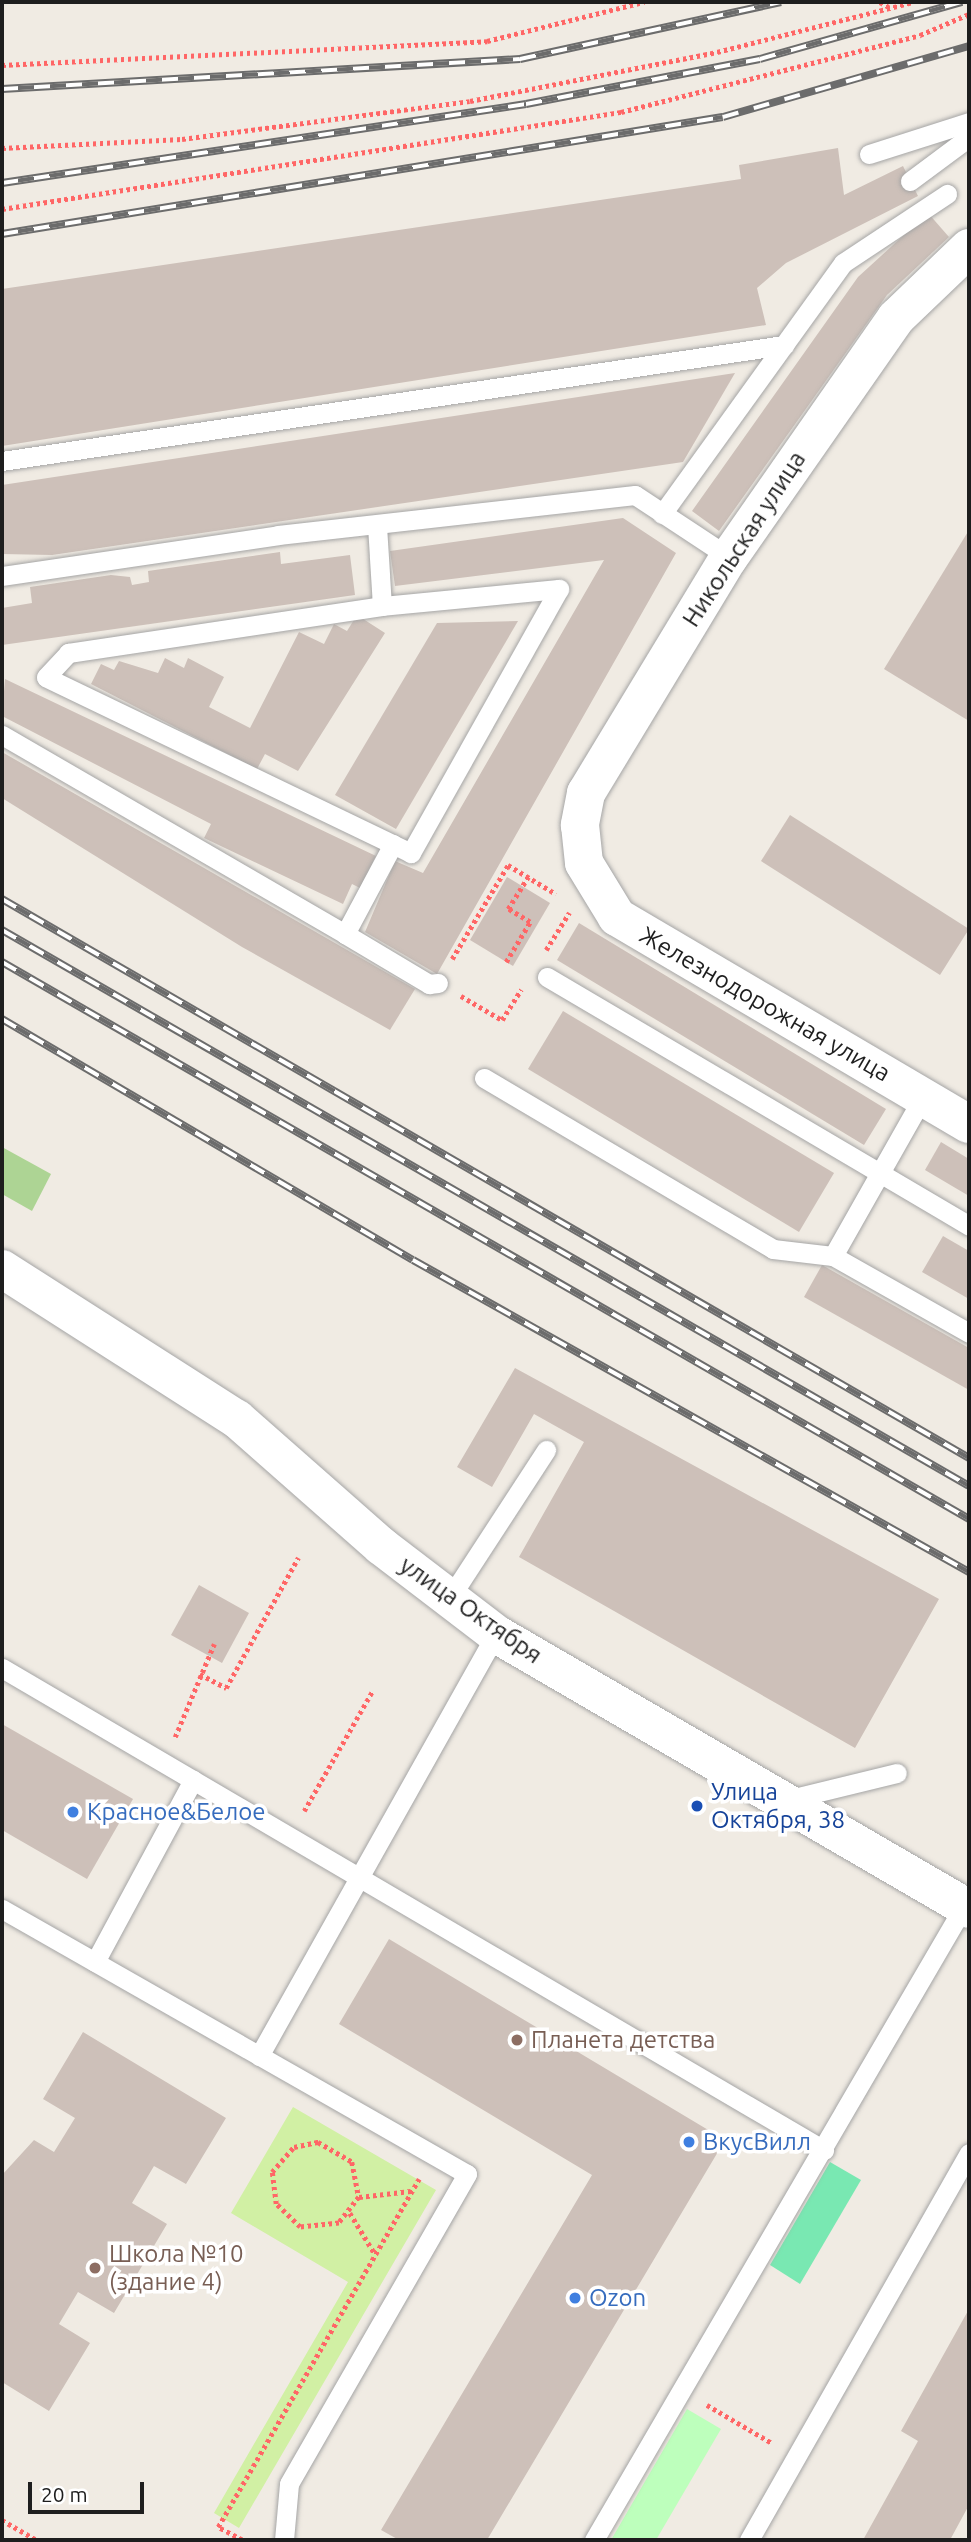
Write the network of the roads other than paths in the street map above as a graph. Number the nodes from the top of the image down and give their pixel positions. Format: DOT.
graph roads {
  1 [pos="969,122"];
  2 [pos="969,137"];
  3 [pos="869,155"];
  4 [pos="910,181"];
  5 [pos="947,194"];
  6 [pos="969,248"];
  7 [pos="784,345"];
  8 [pos="2,461"];
  9 [pos="663,514"];
  10 [pos="377,525"];
  11 [pos="729,556"];
  12 [pos="2,576"];
  13 [pos="382,606"];
  14 [pos="2,735"];
  15 [pos="393,844"];
  16 [pos="584,863"];
  17 [pos="345,934"];
  18 [pos="542,970"];
  19 [pos="438,983"];
  20 [pos="484,1078"];
  21 [pos="923,1097"];
  22 [pos="969,1124"];
  23 [pos="880,1173"];
  24 [pos="969,1226"];
  25 [pos="833,1256"];
  26 [pos="2,1269"];
  27 [pos="969,1333"];
  28 [pos="546,1450"];
  29 [pos="449,1598"];
  30 [pos="496,1633"];
  31 [pos="2,1668"];
  32 [pos="897,1773"];
  33 [pos="193,1780"];
  34 [pos="784,1801"];
  35 [pos="357,1876"];
  36 [pos="967,1907"];
  37 [pos="2,1909"];
  38 [pos="95,1962"];
  39 [pos="259,2056"];
  40 [pos="824,2150"];
  41 [pos="969,2153"];
  42 [pos="284,2540"];
  43 [pos="594,2540"];
  44 [pos="749,2540"];
  1 -- 3 [label="lane"];
  2 -- 4 [label="lane"];
  5 -- 7 [label="lane"];
  6 -- 11 [label="street, Никольская улица"];
  7 -- 8 [label="lane"];
  7 -- 9 [label="lane"];
  9 -- 10 [label="lane"];
  9 -- 11 [label="lane"];
  10 -- 12 [label="lane"];
  10 -- 13 [label="lane"];
  11 -- 16 [label="street, Никольская улица"];
  13 -- 15 [label="lane"];
  13 -- 15 [label="lane"];
  14 -- 17 [label="lane"];
  15 -- 17 [label="lane"];
  16 -- 21 [label="street, Железнодорожная улица"];
  17 -- 19 [label="lane"];
  18 -- 23 [label="lane"];
  20 -- 25 [label="lane"];
  21 -- 22 [label="street, Железнодорожная улица"];
  21 -- 23 [label="lane"];
  23 -- 24 [label="lane"];
  23 -- 25 [label="lane"];
  25 -- 27 [label="lane"];
  26 -- 29 [label="street, улица Октября"];
  28 -- 29 [label="lane"];
  29 -- 30 [label="street, улица Октября"];
  30 -- 34 [label="street, улица Октября"];
  30 -- 35 [label="lane"];
  31 -- 33 [label="lane"];
  32 -- 34 [label="lane"];
  33 -- 35 [label="lane"];
  33 -- 38 [label="lane"];
  34 -- 36 [label="street, улица Октября"];
  35 -- 39 [label="lane"];
  35 -- 40 [label="lane"];
  36 -- 40 [label="lane"];
  37 -- 38 [label="lane"];
  38 -- 39 [label="lane"];
  39 -- 42 [label="lane"];
  40 -- 43 [label="lane"];
  41 -- 44 [label="lane"];
}
